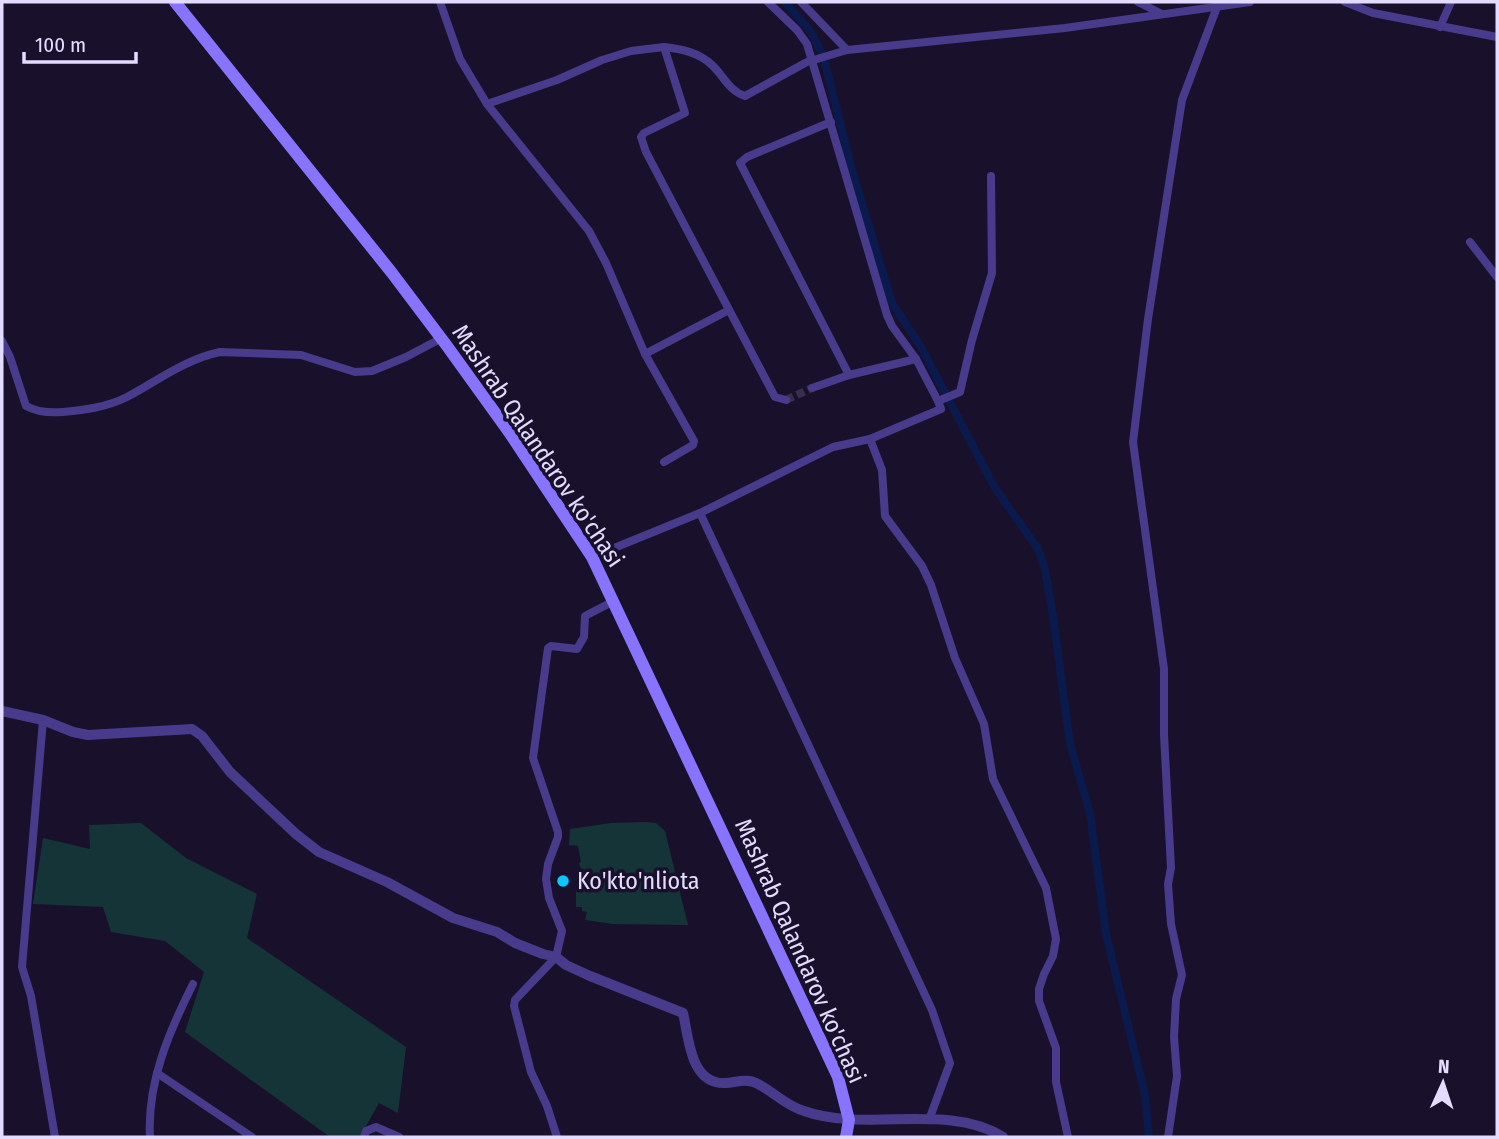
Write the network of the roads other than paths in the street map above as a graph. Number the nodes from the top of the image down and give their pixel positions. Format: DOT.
graph roads {
  1 [pos="175,2"];
  2 [pos="440,2"];
  3 [pos="768,2"];
  4 [pos="801,2"];
  5 [pos="1138,2"];
  6 [pos="1250,2"];
  7 [pos="1345,2"];
  8 [pos="1451,2"];
  9 [pos="1217,7"];
  10 [pos="1163,15"];
  11 [pos="1440,27"];
  12 [pos="1497,37"];
  13 [pos="664,47"];
  14 [pos="845,51"];
  15 [pos="815,59"];
  16 [pos="487,104"];
  17 [pos="831,122"];
  18 [pos="991,176"];
  19 [pos="1470,242"];
  20 [pos="1497,276"];
  21 [pos="729,310"];
  22 [pos="442,338"];
  23 [pos="2,341"];
  24 [pos="645,354"];
  25 [pos="916,359"];
  26 [pos="849,375"];
  27 [pos="812,388"];
  28 [pos="786,400"];
  29 [pos="939,400"];
  30 [pos="870,439"];
  31 [pos="664,461"];
  32 [pos="700,513"];
  33 [pos="592,557"];
  34 [pos="614,601"];
  35 [pos="2,711"];
  36 [pos="43,720"];
  37 [pos="556,957"];
  38 [pos="193,984"];
  39 [pos="157,1073"];
  40 [pos="849,1120"];
  41 [pos="929,1120"];
  42 [pos="55,1137"];
  43 [pos="150,1137"];
  44 [pos="252,1137"];
  45 [pos="364,1137"];
  46 [pos="399,1137"];
  47 [pos="557,1137"];
  48 [pos="846,1137"];
  49 [pos="1003,1137"];
  50 [pos="1068,1137"];
  51 [pos="1168,1137"];
  1 -- 22 [label="main road, Mashrab Qalandarov ko'chasi"];
  2 -- 16 [label="street"];
  3 -- 15 [label="street"];
  4 -- 14 [label="street"];
  5 -- 10 [label="street"];
  6 -- 9 [label="street"];
  7 -- 11 [label="street"];
  8 -- 11 [label="street"];
  9 -- 10 [label="street"];
  9 -- 51 [label="street"];
  10 -- 14 [label="street"];
  11 -- 12 [label="street"];
  13 -- 15 [label="street"];
  13 -- 16 [label="street"];
  13 -- 21 [label="street"];
  14 -- 15 [label="street"];
  15 -- 17 [label="street"];
  16 -- 24 [label="street"];
  17 -- 25 [label="street"];
  17 -- 26 [label="street"];
  18 -- 29 [label="street"];
  19 -- 20 [label="street"];
  21 -- 24 [label="street"];
  21 -- 28 [label="street"];
  22 -- 23 [label="street"];
  22 -- 33 [label="main road, Mashrab Qalandarov ko'chasi"];
  24 -- 31 [label="street"];
  25 -- 26 [label="street"];
  25 -- 29 [label="street"];
  26 -- 27 [label="street"];
  29 -- 30 [label="street"];
  30 -- 32 [label="street"];
  30 -- 50 [label="street"];
  32 -- 33 [label="street"];
  32 -- 41 [label="street"];
  33 -- 34 [label="main road, Mashrab Qalandarov ko'chasi"];
  34 -- 37 [label="street"];
  34 -- 40 [label="main road, Mashrab Qalandarov ko'chasi"];
  35 -- 36 [label="street"];
  36 -- 37 [label="street"];
  36 -- 42 [label="street"];
  37 -- 40 [label="street"];
  37 -- 47 [label="street"];
  38 -- 39 [label="street"];
  39 -- 43 [label="street"];
  39 -- 44 [label="street"];
  40 -- 41 [label="street"];
  40 -- 48 [label="main road"];
  41 -- 49 [label="street"];
  45 -- 46 [label="street"];
}
